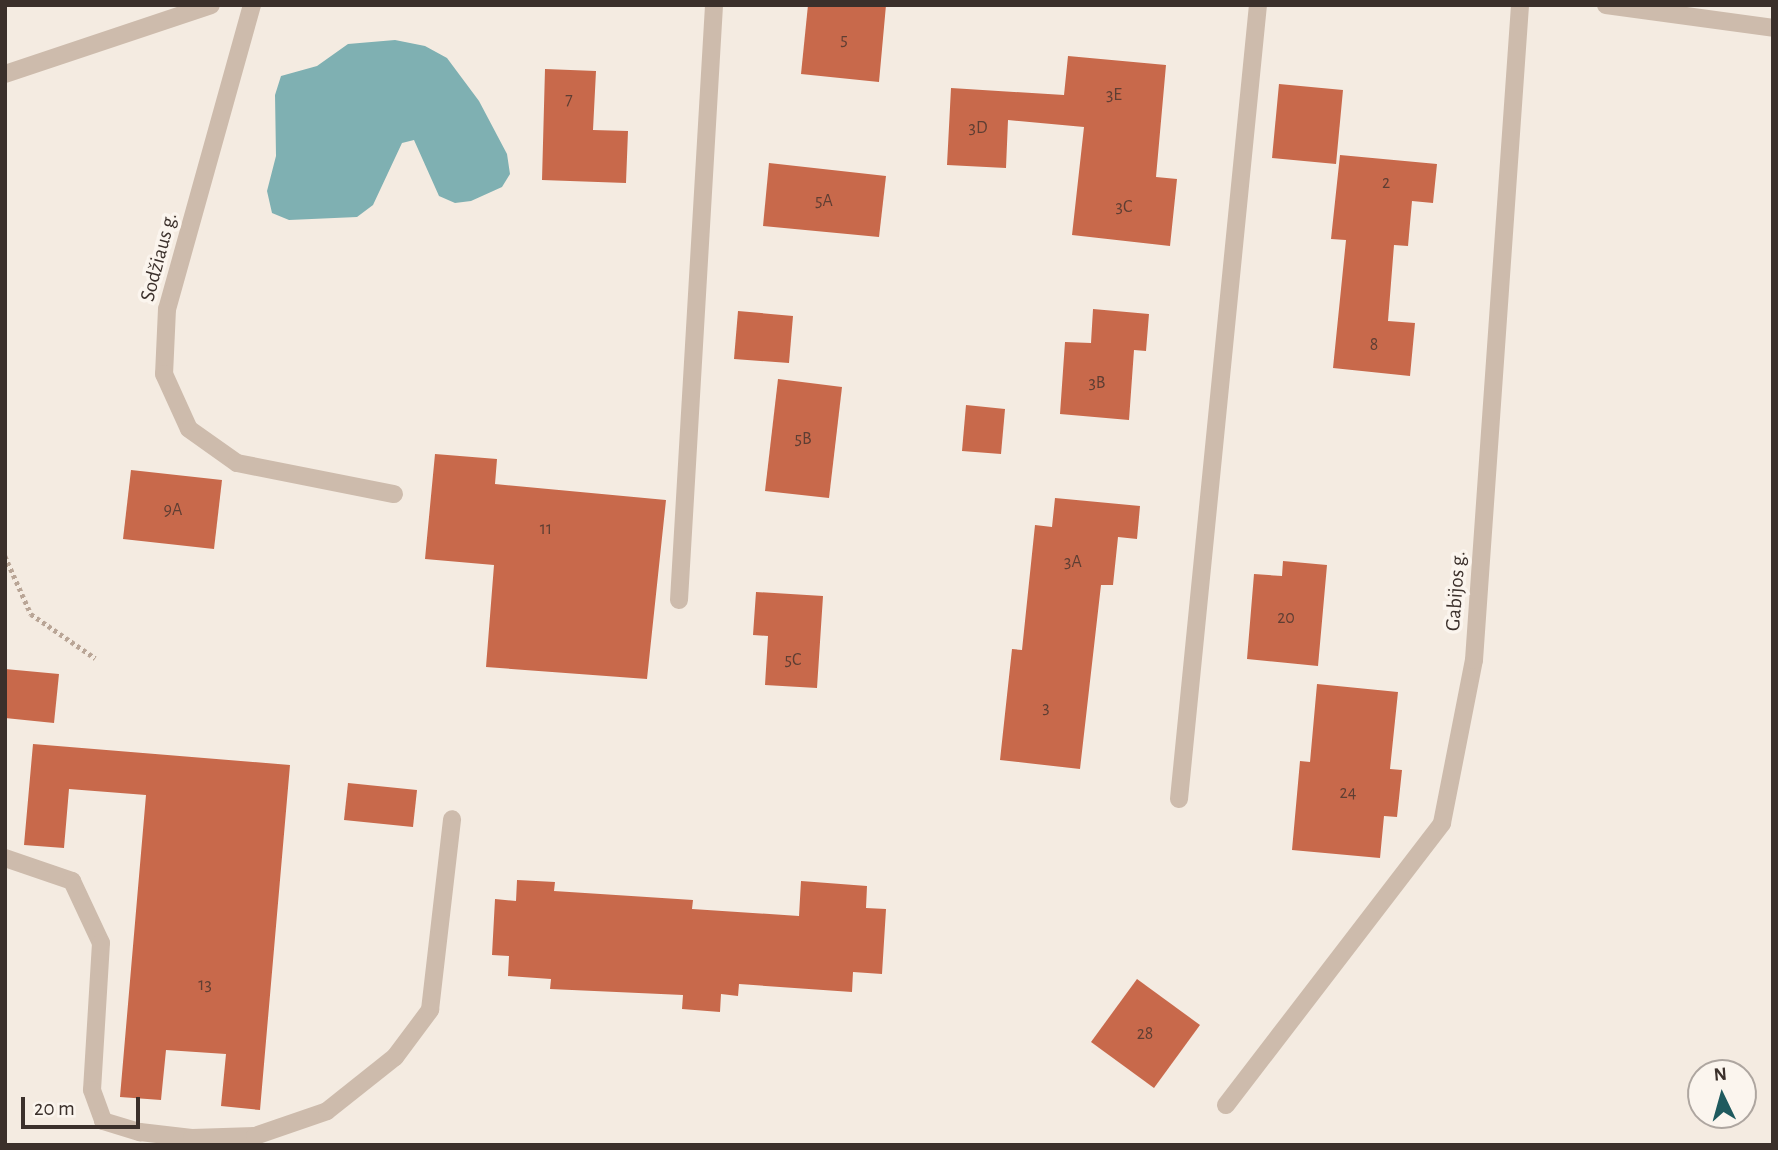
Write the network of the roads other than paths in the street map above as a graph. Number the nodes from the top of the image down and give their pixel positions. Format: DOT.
graph roads {
  1 [pos="211,5"];
  2 [pos="252,5"];
  3 [pos="713,5"];
  4 [pos="1258,5"];
  5 [pos="1520,5"];
  6 [pos="1606,5"];
  7 [pos="1773,28"];
  8 [pos="5,74"];
  9 [pos="394,494"];
  10 [pos="678,600"];
  11 [pos="1179,799"];
  12 [pos="452,819"];
  13 [pos="5,858"];
  14 [pos="1226,1105"];
  1 -- 8 [label="street"];
  2 -- 9 [label="street, Sodžiaus g."];
  3 -- 10 [label="street"];
  4 -- 11 [label="street"];
  5 -- 14 [label="street, Gabijos g."];
  6 -- 7 [label="street"];
  12 -- 13 [label="street"];
}
